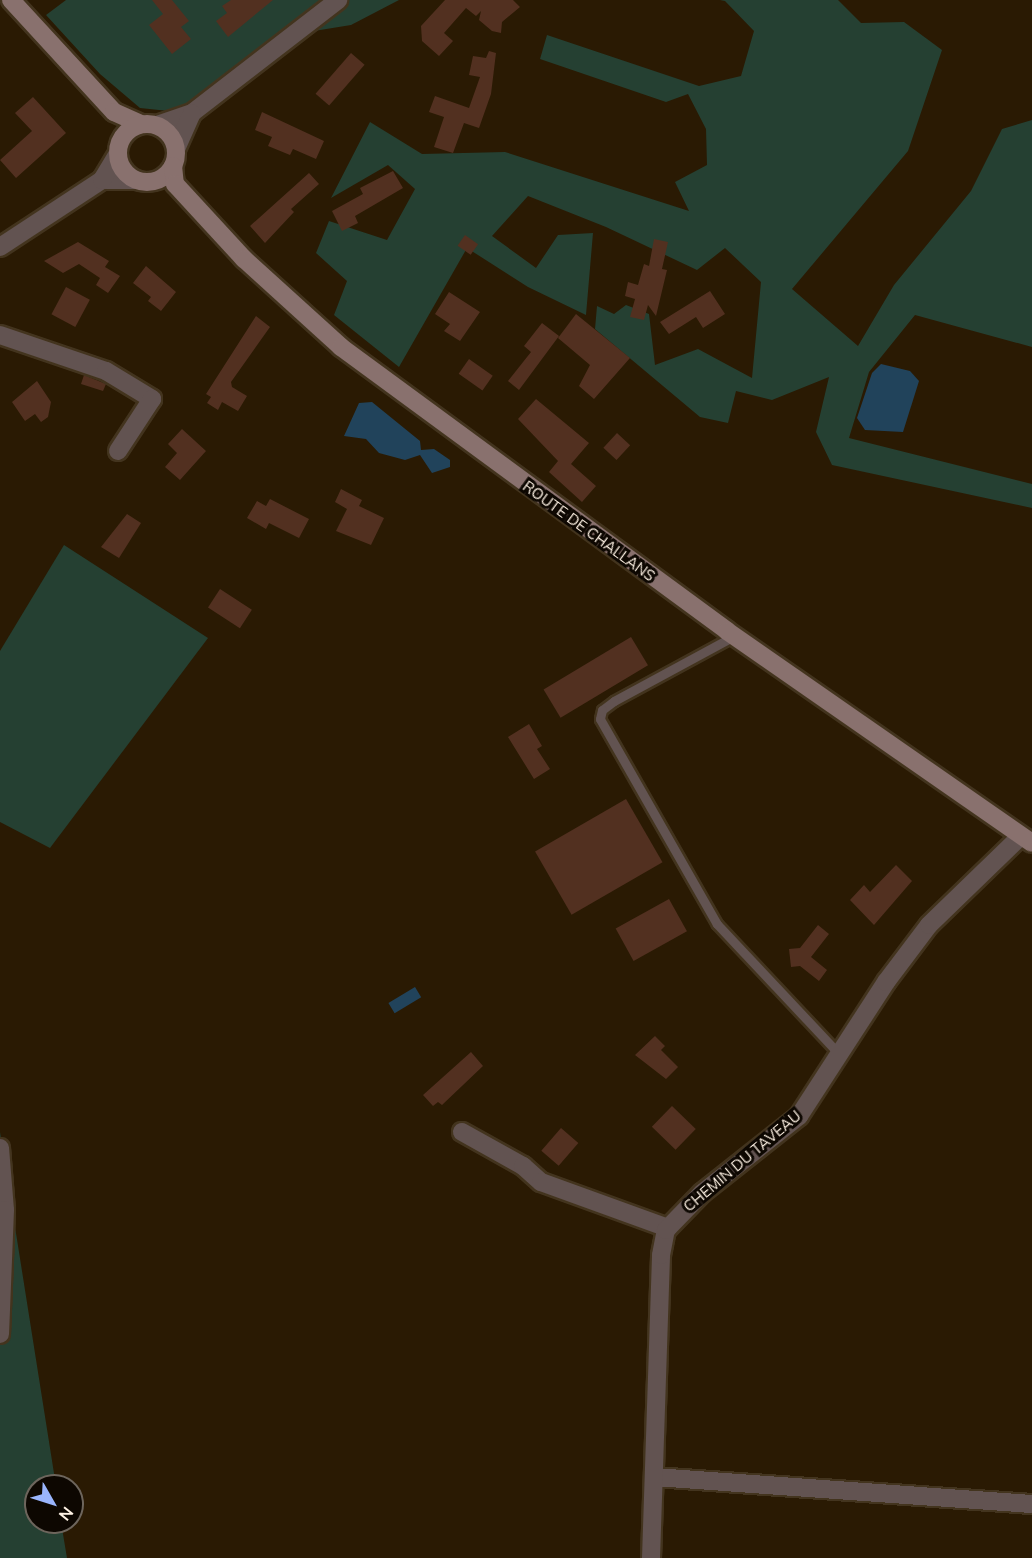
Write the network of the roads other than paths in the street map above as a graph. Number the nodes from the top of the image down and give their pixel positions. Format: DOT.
graph roads {
  1 [pos="11,0"];
  2 [pos="338,0"];
  3 [pos="114,112"];
  4 [pos="192,113"];
  5 [pos="149,125"];
  6 [pos="120,146"];
  7 [pos="175,166"];
  8 [pos="102,180"];
  9 [pos="136,180"];
  10 [pos="0,247"];
  11 [pos="0,335"];
  12 [pos="118,451"];
  13 [pos="734,636"];
  14 [pos="1027,840"];
  15 [pos="838,1054"];
  16 [pos="462,1132"];
  17 [pos="0,1148"];
  18 [pos="668,1228"];
  19 [pos="0,1334"];
  20 [pos="655,1477"];
  21 [pos="1032,1504"];
  22 [pos="651,1558"];
  1 -- 3 [label="main road, ROUTE DE CHALLANS"];
  2 -- 4 [label="street"];
  3 -- 5 [label="main road, ROUTE DE CHALLANS"];
  3 -- 6 [label="main road, ROUTE DE CHALLANS"];
  4 -- 5 [label="street"];
  4 -- 7 [label="street"];
  5 -- 6 [label="main road"];
  5 -- 7 [label="main road, ROUTE DE CHALLANS"];
  6 -- 8 [label="street"];
  6 -- 9 [label="main road, ROUTE DE CHALLANS"];
  7 -- 9 [label="main road"];
  7 -- 13 [label="main road, ROUTE DE CHALLANS"];
  8 -- 9 [label="street"];
  8 -- 10 [label="street"];
  11 -- 12 [label="street"];
  13 -- 14 [label="main road, ROUTE DE CHALLANS"];
  13 -- 15 [label="lane"];
  14 -- 15 [label="street, CHEMIN DU TAVEAU"];
  15 -- 18 [label="street, CHEMIN DU TAVEAU"];
  16 -- 18 [label="street"];
  17 -- 19 [label="street"];
  18 -- 20 [label="street"];
  20 -- 21 [label="street"];
  20 -- 22 [label="street"];
}
